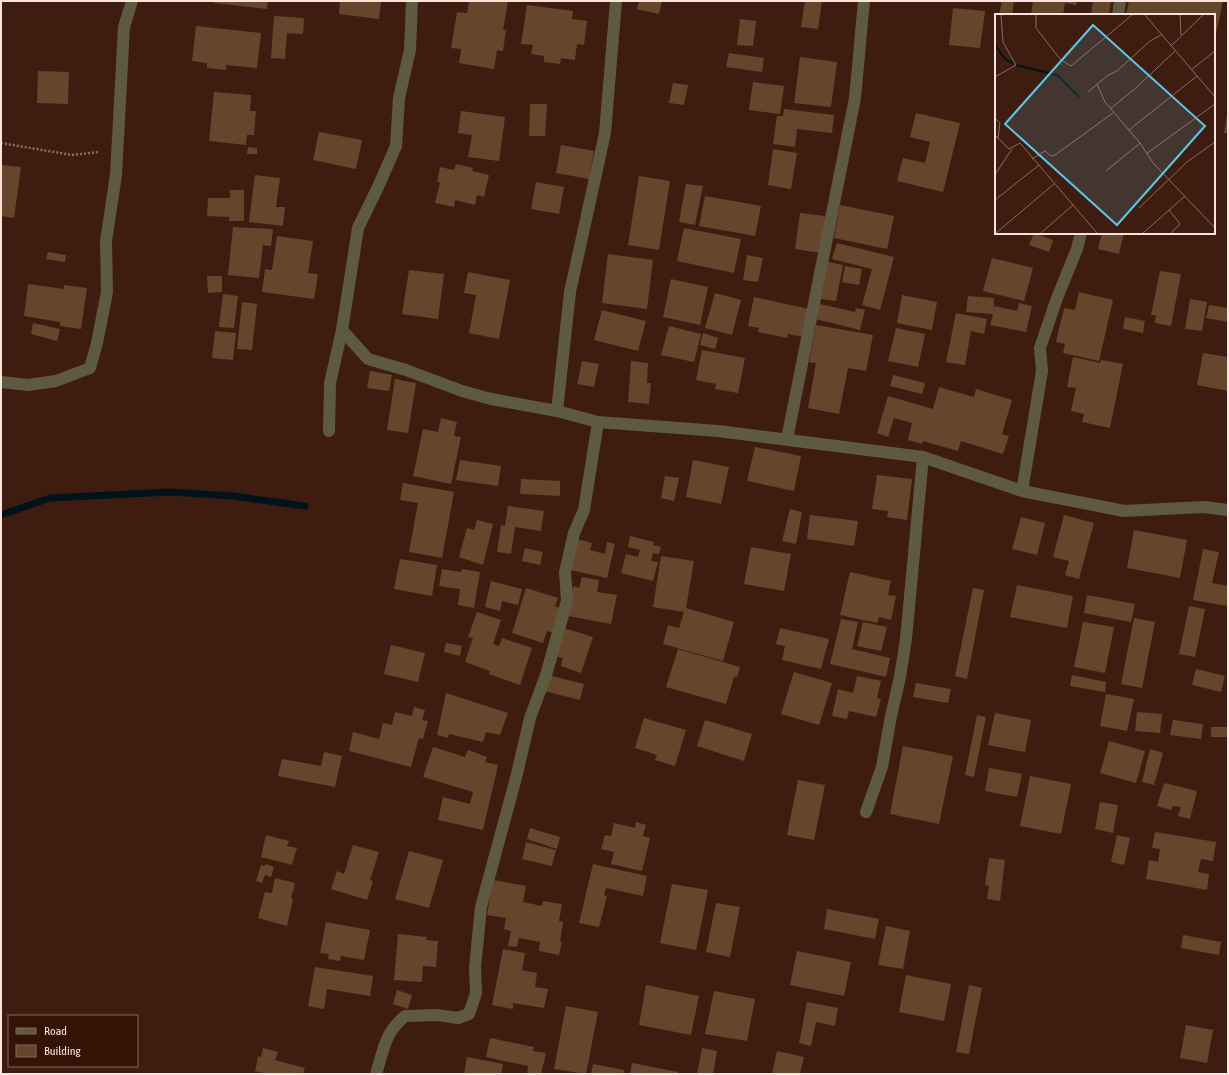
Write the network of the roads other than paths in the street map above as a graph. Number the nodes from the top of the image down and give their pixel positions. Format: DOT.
graph roads {
  1 [pos="132,1"];
  2 [pos="412,1"];
  3 [pos="616,1"];
  4 [pos="864,1"];
  5 [pos="1120,1"];
  6 [pos="1118,14"];
  7 [pos="1081,234"];
  8 [pos="342,330"];
  9 [pos="1,382"];
  10 [pos="557,411"];
  11 [pos="598,422"];
  12 [pos="329,431"];
  13 [pos="787,439"];
  14 [pos="923,457"];
  15 [pos="1022,491"];
  16 [pos="1228,510"];
  17 [pos="866,812"];
  18 [pos="376,1074"];
  1 -- 9 [label="street"];
  2 -- 8 [label="street"];
  3 -- 10 [label="street"];
  4 -- 13 [label="street"];
  5 -- 6 [label="street"];
  7 -- 15 [label="street"];
  8 -- 10 [label="street"];
  8 -- 12 [label="street"];
  10 -- 11 [label="street"];
  11 -- 13 [label="street"];
  11 -- 18 [label="street"];
  13 -- 14 [label="street"];
  14 -- 15 [label="street"];
  14 -- 17 [label="street"];
  15 -- 16 [label="street"];
}
